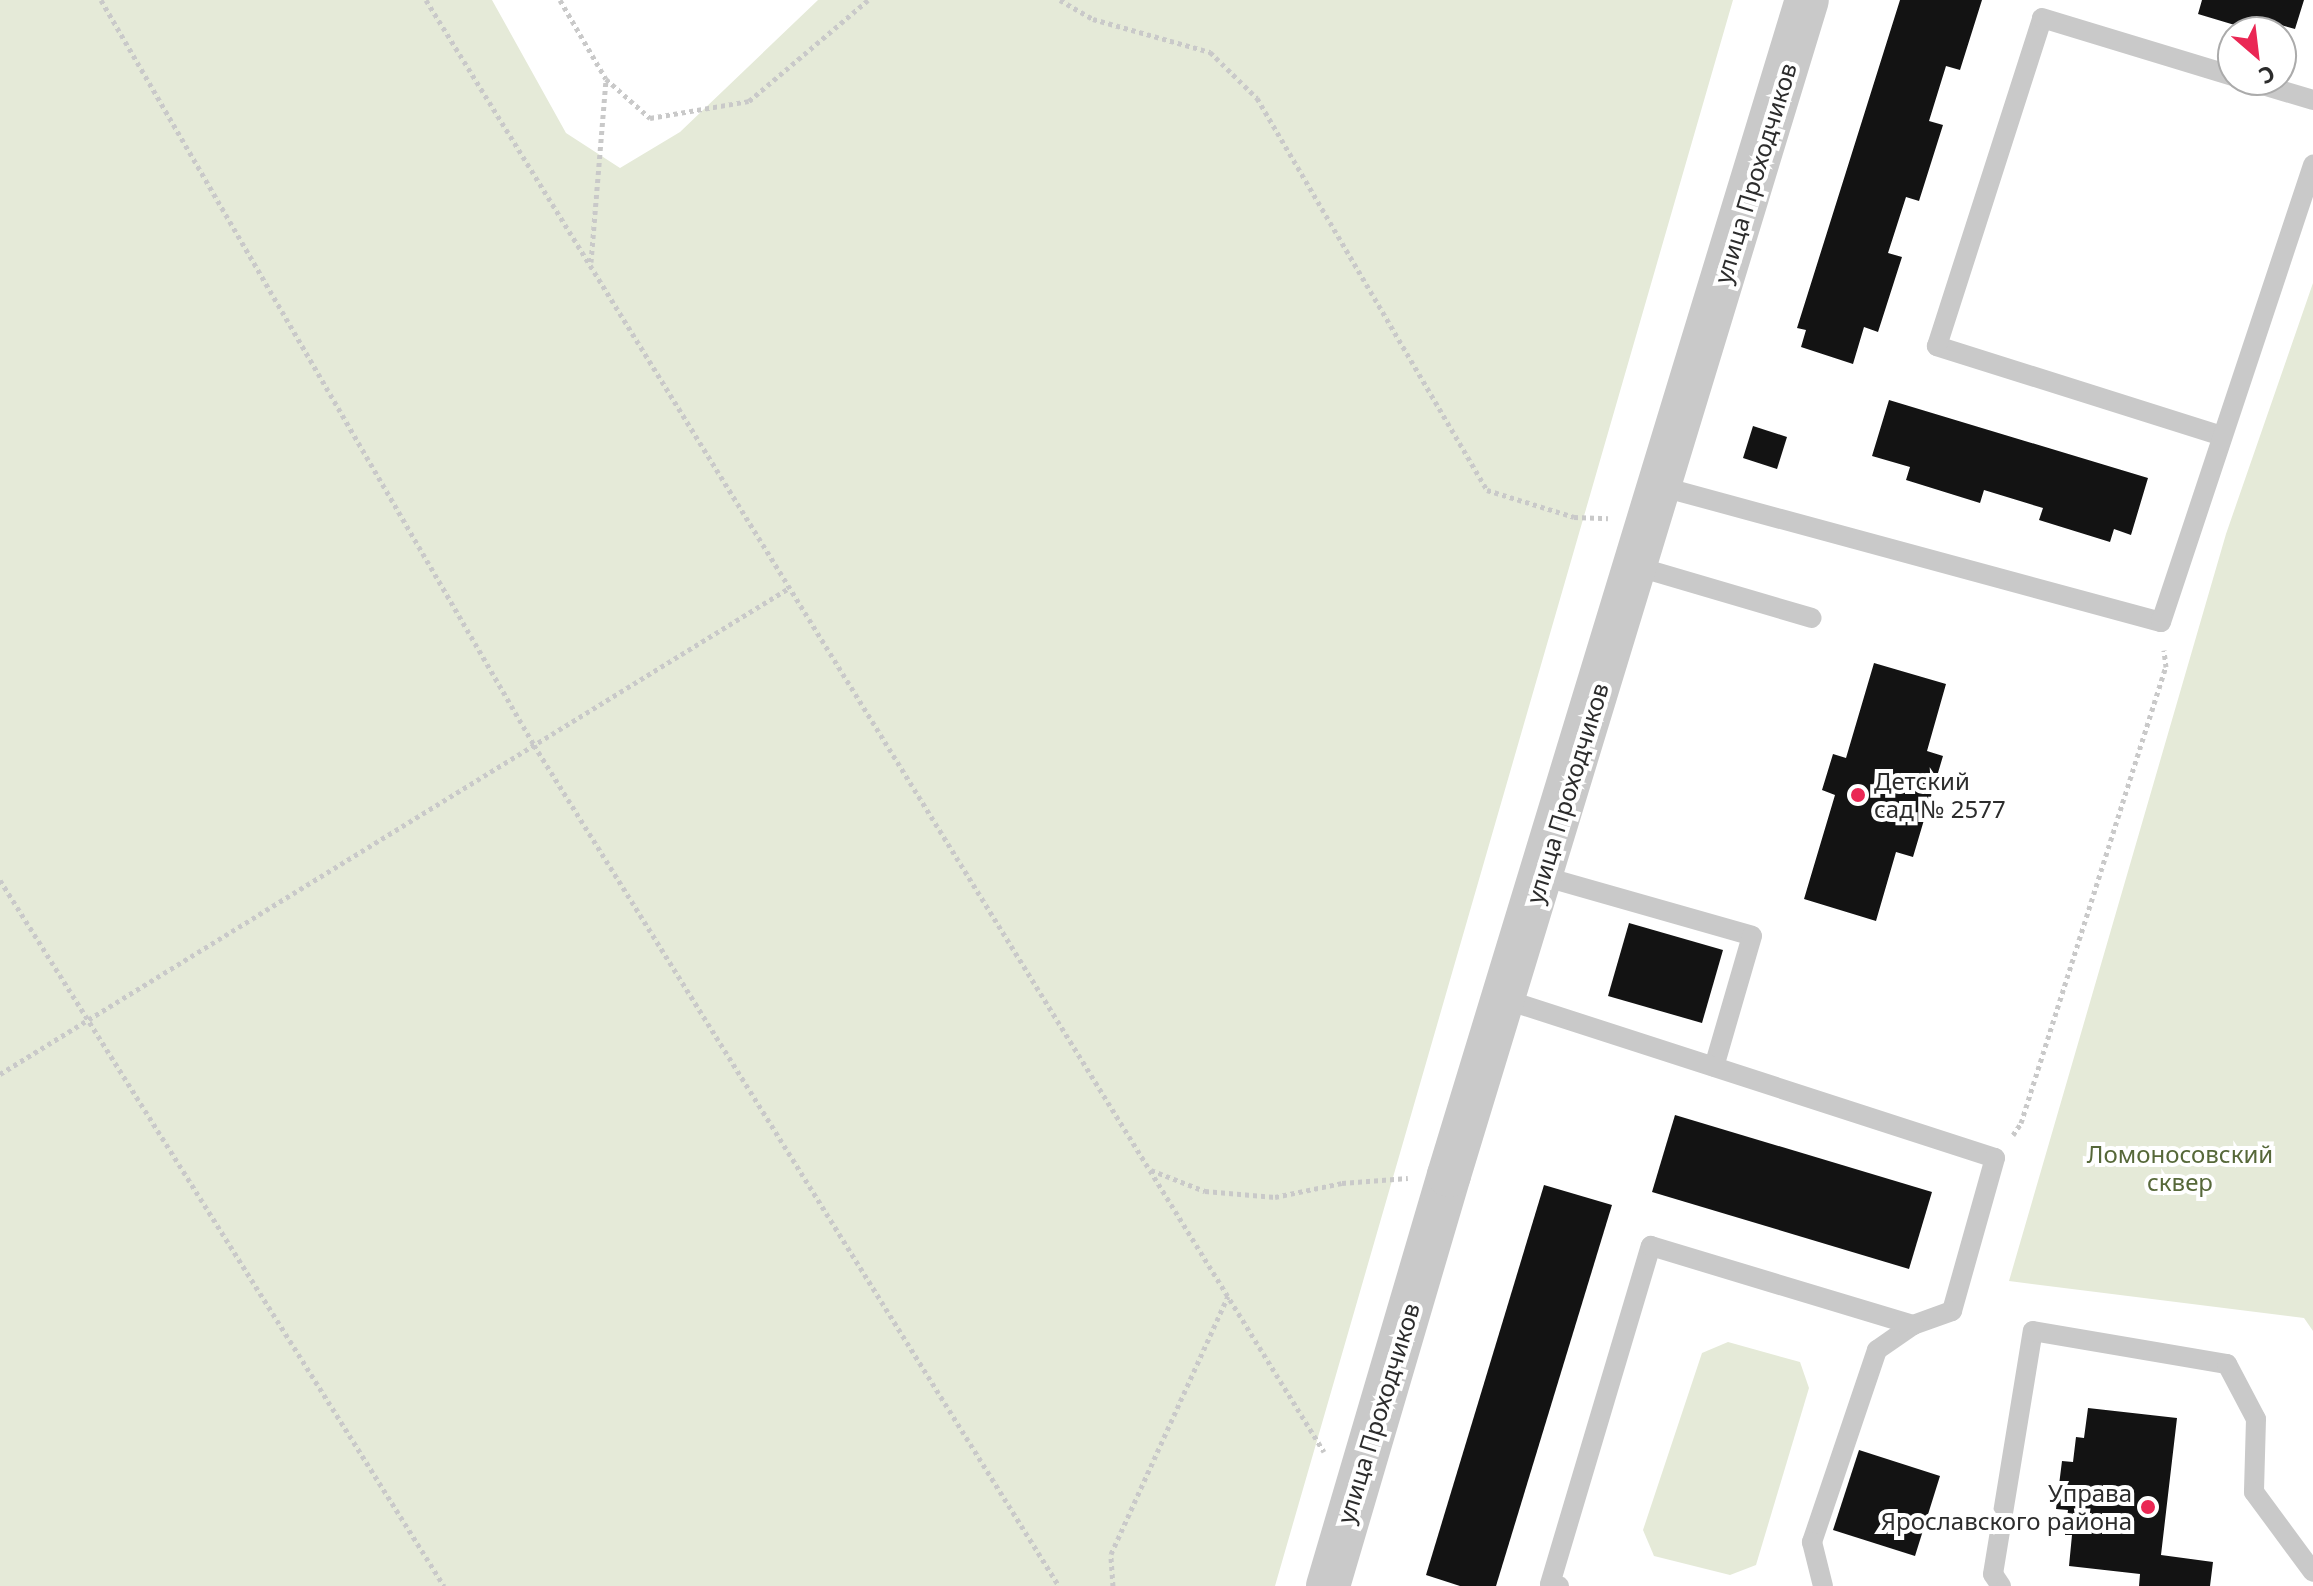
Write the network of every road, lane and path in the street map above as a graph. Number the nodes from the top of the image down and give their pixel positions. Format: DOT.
graph roads {
  1 [pos="101,0"];
  2 [pos="426,0"];
  3 [pos="560,0"];
  4 [pos="868,0"];
  5 [pos="1060,0"];
  6 [pos="1807,0"];
  7 [pos="2217,71"];
  8 [pos="606,79"];
  9 [pos="2313,165"];
  10 [pos="591,263"];
  11 [pos="2222,436"];
  12 [pos="1654,503"];
  13 [pos="1635,566"];
  14 [pos="789,588"];
  15 [pos="1812,618"];
  16 [pos="2161,622"];
  17 [pos="534,745"];
  18 [pos="1542,876"];
  19 [pos="0,880"];
  20 [pos="1504,999"];
  21 [pos="88,1020"];
  22 [pos="1714,1067"];
  23 [pos="0,1074"];
  24 [pos="1995,1158"];
  25 [pos="1150,1170"];
  26 [pos="1449,1175"];
  27 [pos="1228,1296"];
  28 [pos="1913,1325"];
  29 [pos="1351,1497"];
  30 [pos="2313,1572"];
  31 [pos="444,1586"];
  32 [pos="1059,1586"];
  33 [pos="1113,1586"];
  34 [pos="1328,1586"];
  35 [pos="1559,1586"];
  36 [pos="1823,1586"];
  37 [pos="2001,1586"];
  1 -- 17 [label="path"];
  2 -- 10 [label="path"];
  3 -- 8 [label="path"];
  4 -- 8 [label="path"];
  5 -- 12 [label="path"];
  6 -- 12 [label="street, улица Проходчиков"];
  7 -- 11 [label="lane"];
  8 -- 10 [label="path"];
  9 -- 11 [label="lane"];
  10 -- 14 [label="path"];
  11 -- 16 [label="lane"];
  12 -- 13 [label="street, улица Проходчиков"];
  12 -- 16 [label="lane"];
  13 -- 15 [label="lane"];
  13 -- 18 [label="street, улица Проходчиков"];
  14 -- 17 [label="path"];
  14 -- 25 [label="path"];
  16 -- 24 [label="path"];
  17 -- 21 [label="path"];
  17 -- 32 [label="path"];
  18 -- 20 [label="street, улица Проходчиков"];
  18 -- 22 [label="lane"];
  19 -- 21 [label="path"];
  20 -- 22 [label="lane"];
  20 -- 26 [label="street, улица Проходчиков"];
  21 -- 23 [label="path"];
  21 -- 31 [label="path"];
  22 -- 24 [label="lane"];
  24 -- 28 [label="lane"];
  25 -- 26 [label="path"];
  25 -- 27 [label="path"];
  26 -- 29 [label="street, улица Проходчиков"];
  27 -- 29 [label="path"];
  27 -- 33 [label="path"];
  28 -- 35 [label="lane"];
  28 -- 36 [label="lane"];
  29 -- 34 [label="street, улица Проходчиков"];
  30 -- 37 [label="lane"];
}
